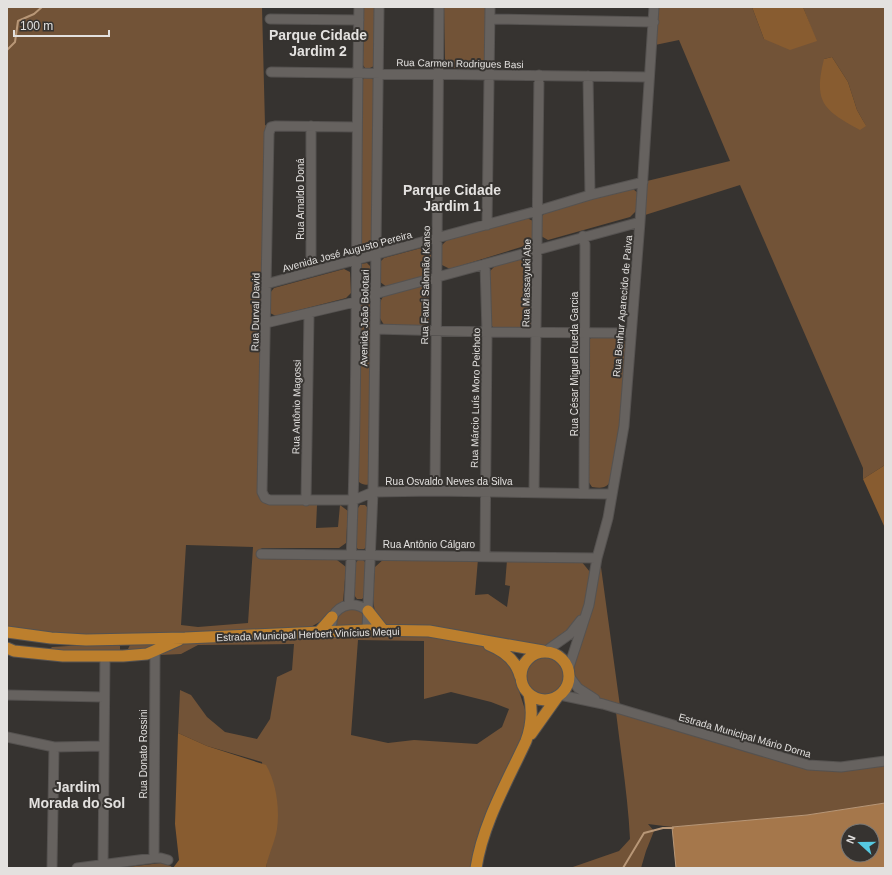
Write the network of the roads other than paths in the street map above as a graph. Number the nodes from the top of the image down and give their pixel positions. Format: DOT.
graph roads {
  1 [pos="359,7"];
  2 [pos="379,7"];
  3 [pos="439,7"];
  4 [pos="490,7"];
  5 [pos="654,7"];
  6 [pos="270,19"];
  7 [pos="490,19"];
  8 [pos="359,20"];
  9 [pos="654,22"];
  10 [pos="271,72"];
  11 [pos="358,73"];
  12 [pos="378,73"];
  13 [pos="438,73"];
  14 [pos="489,74"];
  15 [pos="539,75"];
  16 [pos="588,76"];
  17 [pos="649,77"];
  18 [pos="311,126"];
  19 [pos="356,127"];
  20 [pos="643,182"];
  21 [pos="590,195"];
  22 [pos="538,211"];
  23 [pos="640,222"];
  24 [pos="487,225"];
  25 [pos="583,236"];
  26 [pos="438,239"];
  27 [pos="537,250"];
  28 [pos="376,254"];
  29 [pos="355,260"];
  30 [pos="485,264"];
  31 [pos="312,272"];
  32 [pos="436,278"];
  33 [pos="266,284"];
  34 [pos="375,294"];
  35 [pos="355,302"];
  36 [pos="309,314"];
  37 [pos="266,323"];
  38 [pos="375,329"];
  39 [pos="435,330"];
  40 [pos="487,332"];
  41 [pos="536,332"];
  42 [pos="585,332"];
  43 [pos="631,333"];
  44 [pos="435,491"];
  45 [pos="373,492"];
  46 [pos="534,492"];
  47 [pos="485,493"];
  48 [pos="584,493"];
  49 [pos="611,494"];
  50 [pos="265,498"];
  51 [pos="354,500"];
  52 [pos="306,501"];
  53 [pos="261,554"];
  54 [pos="371,554"];
  55 [pos="352,555"];
  56 [pos="485,555"];
  57 [pos="597,558"];
  58 [pos="349,604"];
  59 [pos="589,604"];
  60 [pos="368,611"];
  61 [pos="332,617"];
  62 [pos="367,630"];
  63 [pos="383,630"];
  64 [pos="7,632"];
  65 [pos="319,632"];
  66 [pos="332,632"];
  67 [pos="185,638"];
  68 [pos="122,639"];
  69 [pos="478,639"];
  70 [pos="86,640"];
  71 [pos="7,648"];
  72 [pos="155,650"];
  73 [pos="544,651"];
  74 [pos="46,653"];
  75 [pos="105,656"];
  76 [pos="123,656"];
  77 [pos="569,673"];
  78 [pos="520,676"];
  79 [pos="529,694"];
  80 [pos="7,695"];
  81 [pos="559,696"];
  82 [pos="104,697"];
  83 [pos="602,704"];
  84 [pos="7,737"];
  85 [pos="526,741"];
  86 [pos="103,746"];
  87 [pos="54,747"];
  88 [pos="885,761"];
  89 [pos="154,858"];
  90 [pos="168,860"];
  91 [pos="103,864"];
  92 [pos="52,868"];
  93 [pos="77,868"];
  94 [pos="476,868"];
  1 -- 8 [label="street, Avenida João Bolotari"];
  2 -- 12 [label="street, Avenida João Bolotari"];
  3 -- 13 [label="street, Rua Fauzi Salomão Kanso"];
  4 -- 7 [label="street"];
  5 -- 9 [label="street, Rua Benhur Aparecido de Paiva"];
  6 -- 8 [label="street"];
  7 -- 9 [label="street"];
  7 -- 14 [label="street"];
  8 -- 11 [label="street, Avenida João Bolotari"];
  9 -- 17 [label="street, Rua Benhur Aparecido de Paiva"];
  10 -- 11 [label="street, Rua Carmen Rodrigues Basi"];
  11 -- 12 [label="street, Rua Carmen Rodrigues Basi"];
  11 -- 19 [label="street, Avenida João Bolotari"];
  12 -- 13 [label="street, Rua Carmen Rodrigues Basi"];
  12 -- 28 [label="street, Avenida João Bolotari"];
  13 -- 14 [label="street, Rua Carmen Rodrigues Basi"];
  13 -- 26 [label="street, Rua Fauzi Salomão Kanso"];
  14 -- 15 [label="street, Rua Carmen Rodrigues Basi"];
  14 -- 24 [label="street"];
  15 -- 16 [label="street, Rua Carmen Rodrigues Basi"];
  15 -- 22 [label="street, Rua Massayuki Abe"];
  16 -- 17 [label="street, Rua Carmen Rodrigues Basi"];
  16 -- 21 [label="street"];
  17 -- 20 [label="street, Rua Benhur Aparecido de Paiva"];
  18 -- 19 [label="street"];
  18 -- 31 [label="street, Rua Arnaldo Doná"];
  18 -- 33 [label="street, Rua Durval David"];
  19 -- 29 [label="street, Avenida João Bolotari"];
  20 -- 21 [label="street, Avenida José Augusto Pereira"];
  20 -- 23 [label="street, Rua Benhur Aparecido de Paiva"];
  21 -- 22 [label="street, Avenida José Augusto Pereira"];
  22 -- 24 [label="street, Avenida José Augusto Pereira"];
  22 -- 27 [label="street, Rua Massayuki Abe"];
  23 -- 25 [label="street"];
  23 -- 43 [label="street, Rua Benhur Aparecido de Paiva"];
  24 -- 26 [label="street, Avenida José Augusto Pereira"];
  25 -- 27 [label="street"];
  25 -- 42 [label="street, Rua César Miguel Rueda Garcia"];
  26 -- 28 [label="street, Avenida José Augusto Pereira"];
  26 -- 32 [label="street, Rua Fauzi Salomão Kanso"];
  27 -- 30 [label="street"];
  27 -- 41 [label="street, Rua Massayuki Abe"];
  28 -- 29 [label="street, Avenida José Augusto Pereira"];
  28 -- 34 [label="street, Avenida João Bolotari"];
  29 -- 31 [label="street, Avenida José Augusto Pereira"];
  29 -- 35 [label="street, Avenida João Bolotari"];
  30 -- 32 [label="street"];
  30 -- 40 [label="street, Rua Márcio Luís Moro Peichoto"];
  31 -- 33 [label="street, Avenida José Augusto Pereira"];
  32 -- 34 [label="street"];
  32 -- 39 [label="street, Rua Fauzi Salomão Kanso"];
  33 -- 37 [label="street, Rua Durval David"];
  34 -- 35 [label="street"];
  34 -- 38 [label="street, Avenida João Bolotari"];
  35 -- 36 [label="street"];
  35 -- 51 [label="street, Avenida João Bolotari"];
  36 -- 37 [label="street"];
  36 -- 52 [label="street, Rua Antônio Magossi"];
  37 -- 50 [label="street, Rua Durval David"];
  38 -- 39 [label="street"];
  38 -- 45 [label="street, Avenida João Bolotari"];
  39 -- 40 [label="street"];
  39 -- 44 [label="street, Rua Fauzi Salomão Kanso"];
  40 -- 41 [label="street"];
  40 -- 47 [label="street, Rua Márcio Luís Moro Peichoto"];
  41 -- 42 [label="street"];
  41 -- 46 [label="street, Rua Massayuki Abe"];
  42 -- 43 [label="street"];
  42 -- 48 [label="street, Rua César Miguel Rueda Garcia"];
  43 -- 49 [label="street, Rua Benhur Aparecido de Paiva"];
  44 -- 45 [label="street, Rua Osvaldo Neves da Silva"];
  44 -- 47 [label="street, Rua Osvaldo Neves da Silva"];
  45 -- 51 [label="street, Rua Osvaldo Neves da Silva"];
  45 -- 54 [label="street, Avenida João Bolotari"];
  46 -- 47 [label="street, Rua Osvaldo Neves da Silva"];
  46 -- 48 [label="street, Rua Osvaldo Neves da Silva"];
  47 -- 56 [label="street, Rua Márcio Luís Moro Peichoto"];
  48 -- 49 [label="street, Rua Osvaldo Neves da Silva"];
  49 -- 57 [label="street, Rua Benhur Aparecido de Paiva"];
  50 -- 52 [label="street, Rua Osvaldo Neves da Silva"];
  51 -- 52 [label="street, Rua Osvaldo Neves da Silva"];
  51 -- 55 [label="street, Avenida João Bolotari"];
  53 -- 55 [label="street, Rua Antônio Cálgaro"];
  54 -- 55 [label="street, Rua Antônio Cálgaro"];
  54 -- 56 [label="street, Rua Antônio Cálgaro"];
  54 -- 60 [label="street, Avenida João Bolotari"];
  55 -- 58 [label="street, Avenida João Bolotari"];
  56 -- 57 [label="street, Rua Antônio Cálgaro"];
  57 -- 59 [label="street, Rua Benhur Aparecido de Paiva"];
  58 -- 60 [label="street"];
  58 -- 61 [label="street"];
  59 -- 73 [label="street, Rua Benhur Aparecido de Paiva"];
  59 -- 77 [label="street, Rua Benhur Aparecido de Paiva"];
  60 -- 62 [label="street, Avenida João Bolotari"];
  60 -- 63 [label="main road"];
  61 -- 65 [label="main road"];
  61 -- 66 [label="street"];
  62 -- 63 [label="main road, Estrada Municipal Herbert Vinícius Mequi"];
  62 -- 66 [label="main road, Estrada Municipal Herbert Vinícius Mequi"];
  63 -- 69 [label="main road, Estrada Municipal Herbert Vinícius Mequi"];
  64 -- 70 [label="main road, Estrada Municipal Herbert Vinícius Mequi"];
  65 -- 66 [label="main road, Estrada Municipal Herbert Vinícius Mequi"];
  65 -- 67 [label="main road, Estrada Municipal Herbert Vinícius Mequi"];
  67 -- 68 [label="main road, Estrada Municipal Herbert Vinícius Mequi"];
  67 -- 72 [label="main road, Estrada Municipal Herbert Vinícius Mequi"];
  68 -- 70 [label="main road, Estrada Municipal Herbert Vinícius Mequi"];
  68 -- 76 [label="main road"];
  69 -- 73 [label="main road, Estrada Municipal Herbert Vinícius Mequi"];
  69 -- 78 [label="main road, Estrada Municipal Herbert Vinícius Mequi"];
  70 -- 74 [label="main road"];
  71 -- 74 [label="main road, Estrada Municipal Herbert Vinícius Mequi"];
  72 -- 76 [label="main road, Estrada Municipal Herbert Vinícius Mequi"];
  72 -- 89 [label="street, Rua Donato Rossini"];
  73 -- 77 [label="main road"];
  73 -- 78 [label="main road"];
  74 -- 75 [label="main road, Estrada Municipal Herbert Vinícius Mequi"];
  75 -- 76 [label="main road, Estrada Municipal Herbert Vinícius Mequi"];
  75 -- 82 [label="street"];
  77 -- 81 [label="main road"];
  77 -- 83 [label="street"];
  78 -- 79 [label="main road"];
  79 -- 81 [label="main road"];
  79 -- 85 [label="main road"];
  80 -- 82 [label="street"];
  81 -- 83 [label="street"];
  81 -- 85 [label="main road"];
  82 -- 86 [label="street"];
  83 -- 88 [label="street, Estrada Municipal Mário Dorna"];
  84 -- 87 [label="street"];
  85 -- 94 [label="main road"];
  86 -- 87 [label="street"];
  86 -- 91 [label="street"];
  87 -- 92 [label="street"];
  89 -- 90 [label="street"];
  89 -- 91 [label="street"];
  91 -- 93 [label="street"];
}
